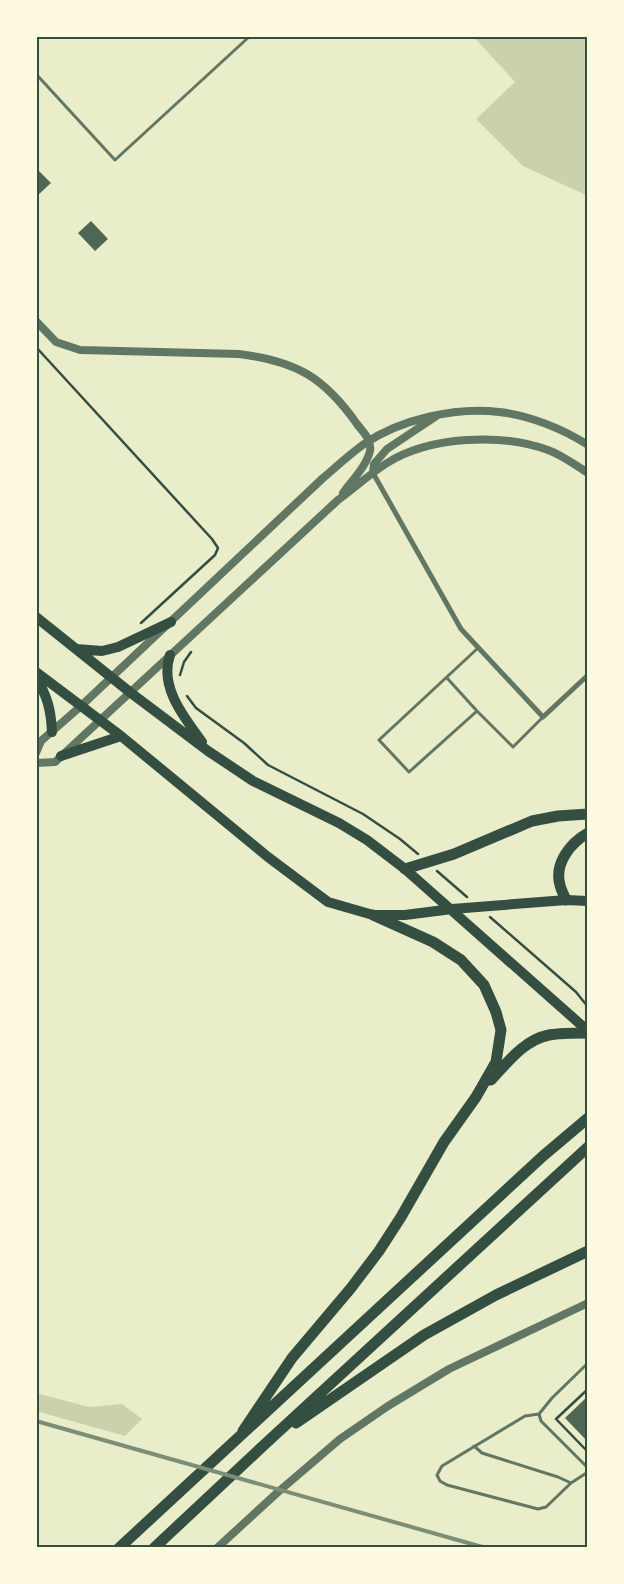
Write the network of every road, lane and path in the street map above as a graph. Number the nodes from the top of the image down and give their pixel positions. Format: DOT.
graph roads {
  1 [pos="250,36"];
  2 [pos="36,74"];
  3 [pos="36,321"];
  4 [pos="36,347"];
  5 [pos="439,415"];
  6 [pos="370,441"];
  7 [pos="588,445"];
  8 [pos="588,473"];
  9 [pos="373,474"];
  10 [pos="338,500"];
  11 [pos="36,616"];
  12 [pos="171,622"];
  13 [pos="140,624"];
  14 [pos="479,648"];
  15 [pos="76,649"];
  16 [pos="191,652"];
  17 [pos="170,655"];
  18 [pos="36,672"];
  19 [pos="588,675"];
  20 [pos="36,677"];
  21 [pos="112,677"];
  22 [pos="180,677"];
  23 [pos="447,678"];
  24 [pos="131,692"];
  25 [pos="184,692"];
  26 [pos="82,706"];
  27 [pos="477,711"];
  28 [pos="543,717"];
  29 [pos="101,721"];
  30 [pos="52,732"];
  31 [pos="121,736"];
  32 [pos="208,751"];
  33 [pos="36,753"];
  34 [pos="61,756"];
  35 [pos="36,763"];
  36 [pos="588,814"];
  37 [pos="588,833"];
  38 [pos="416,853"];
  39 [pos="405,869"];
  40 [pos="437,871"];
  41 [pos="459,891"];
  42 [pos="566,900"];
  43 [pos="588,901"];
  44 [pos="452,909"];
  45 [pos="373,915"];
  46 [pos="488,916"];
  47 [pos="588,1007"];
  48 [pos="588,1032"];
  49 [pos="476,1097"];
  50 [pos="588,1118"];
  51 [pos="588,1147"];
  52 [pos="588,1252"];
  53 [pos="588,1303"];
  54 [pos="588,1363"];
  55 [pos="588,1389"];
  56 [pos="539,1414"];
  57 [pos="243,1431"];
  58 [pos="264,1445"];
  59 [pos="474,1446"];
  60 [pos="588,1452"];
  61 [pos="588,1468"];
  62 [pos="588,1472"];
  63 [pos="571,1483"];
  64 [pos="119,1548"];
  65 [pos="154,1548"];
  66 [pos="217,1548"];
  1 -- 2 [label="lane"];
  3 -- 6 [label="street"];
  4 -- 13 [label="path"];
  5 -- 6 [label="street"];
  5 -- 7 [label="street"];
  5 -- 9 [label="street"];
  6 -- 10 [label="street"];
  6 -- 12 [label="street"];
  8 -- 9 [label="street"];
  9 -- 10 [label="street"];
  9 -- 14 [label="street"];
  10 -- 17 [label="street"];
  11 -- 15 [label="highway"];
  12 -- 15 [label="highway"];
  12 -- 21 [label="street"];
  14 -- 23 [label="lane"];
  14 -- 28 [label="street"];
  15 -- 21 [label="highway"];
  16 -- 22 [label="path"];
  17 -- 24 [label="street"];
  17 -- 32 [label="highway"];
  18 -- 26 [label="highway"];
  19 -- 28 [label="street"];
  20 -- 30 [label="highway"];
  21 -- 24 [label="highway"];
  21 -- 26 [label="street"];
  23 -- 27 [label="lane"];
  23 -- 27 [label="lane"];
  24 -- 29 [label="street"];
  24 -- 32 [label="highway"];
  25 -- 38 [label="path"];
  26 -- 29 [label="highway"];
  26 -- 30 [label="street"];
  27 -- 28 [label="lane"];
  29 -- 31 [label="highway"];
  29 -- 34 [label="street"];
  30 -- 33 [label="street"];
  31 -- 34 [label="highway"];
  31 -- 45 [label="highway"];
  32 -- 39 [label="highway"];
  34 -- 35 [label="street"];
  36 -- 39 [label="highway"];
  37 -- 42 [label="highway"];
  39 -- 44 [label="highway"];
  40 -- 41 [label="path"];
  42 -- 43 [label="highway"];
  42 -- 44 [label="highway"];
  44 -- 45 [label="highway"];
  44 -- 48 [label="highway"];
  45 -- 49 [label="highway"];
  46 -- 47 [label="path"];
  48 -- 49 [label="highway"];
  49 -- 57 [label="highway"];
  50 -- 57 [label="highway"];
  51 -- 58 [label="highway"];
  52 -- 58 [label="highway"];
  53 -- 66 [label="street"];
  54 -- 56 [label="lane"];
  55 -- 60 [label="path"];
  56 -- 59 [label="lane"];
  56 -- 61 [label="lane"];
  57 -- 64 [label="highway"];
  58 -- 65 [label="highway"];
  59 -- 63 [label="lane"];
  59 -- 63 [label="lane"];
  62 -- 63 [label="lane"];
}
